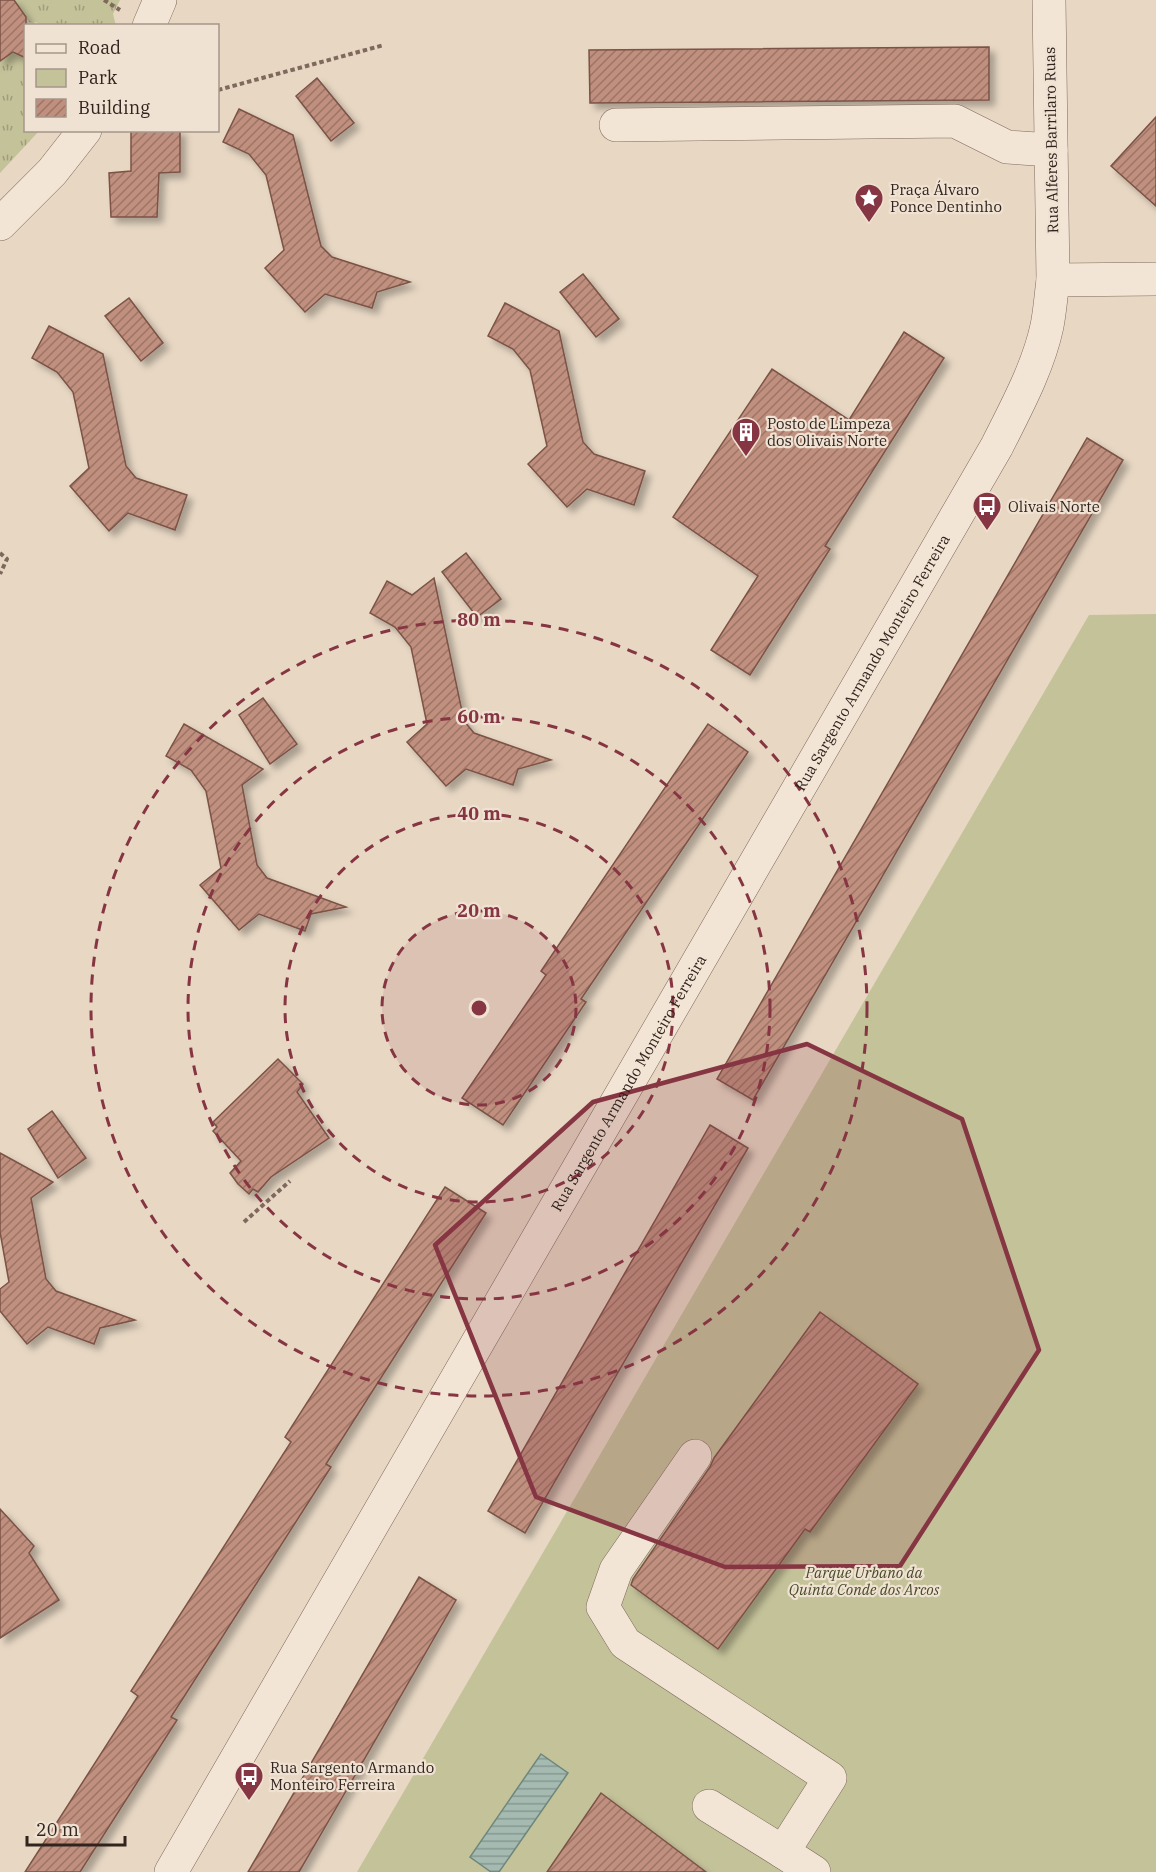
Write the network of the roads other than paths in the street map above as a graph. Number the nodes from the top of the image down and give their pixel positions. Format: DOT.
graph roads {
  1 [pos="160,0"];
  2 [pos="1050,0"];
  3 [pos="135,18"];
  4 [pos="616,125"];
  5 [pos="83,132"];
  6 [pos="1051,150"];
  7 [pos="0,225"];
  8 [pos="1156,279"];
  9 [pos="1053,280"];
  10 [pos="695,1456"];
  11 [pos="709,1806"];
  12 [pos="783,1852"];
  13 [pos="171,1872"];
  14 [pos="814,1872"];
  1 -- 3 [label="street"];
  2 -- 6 [label="street, Rua Alferes Barrilaro Ruas"];
  4 -- 6 [label="street"];
  5 -- 7 [label="street"];
  6 -- 9 [label="street, Rua Alferes Barrilaro Ruas"];
  8 -- 9 [label="street"];
  9 -- 13 [label="street, Rua Sargento Armando Monteiro Ferreira"];
  10 -- 12 [label="street"];
  11 -- 12 [label="street"];
  12 -- 14 [label="street"];
}
